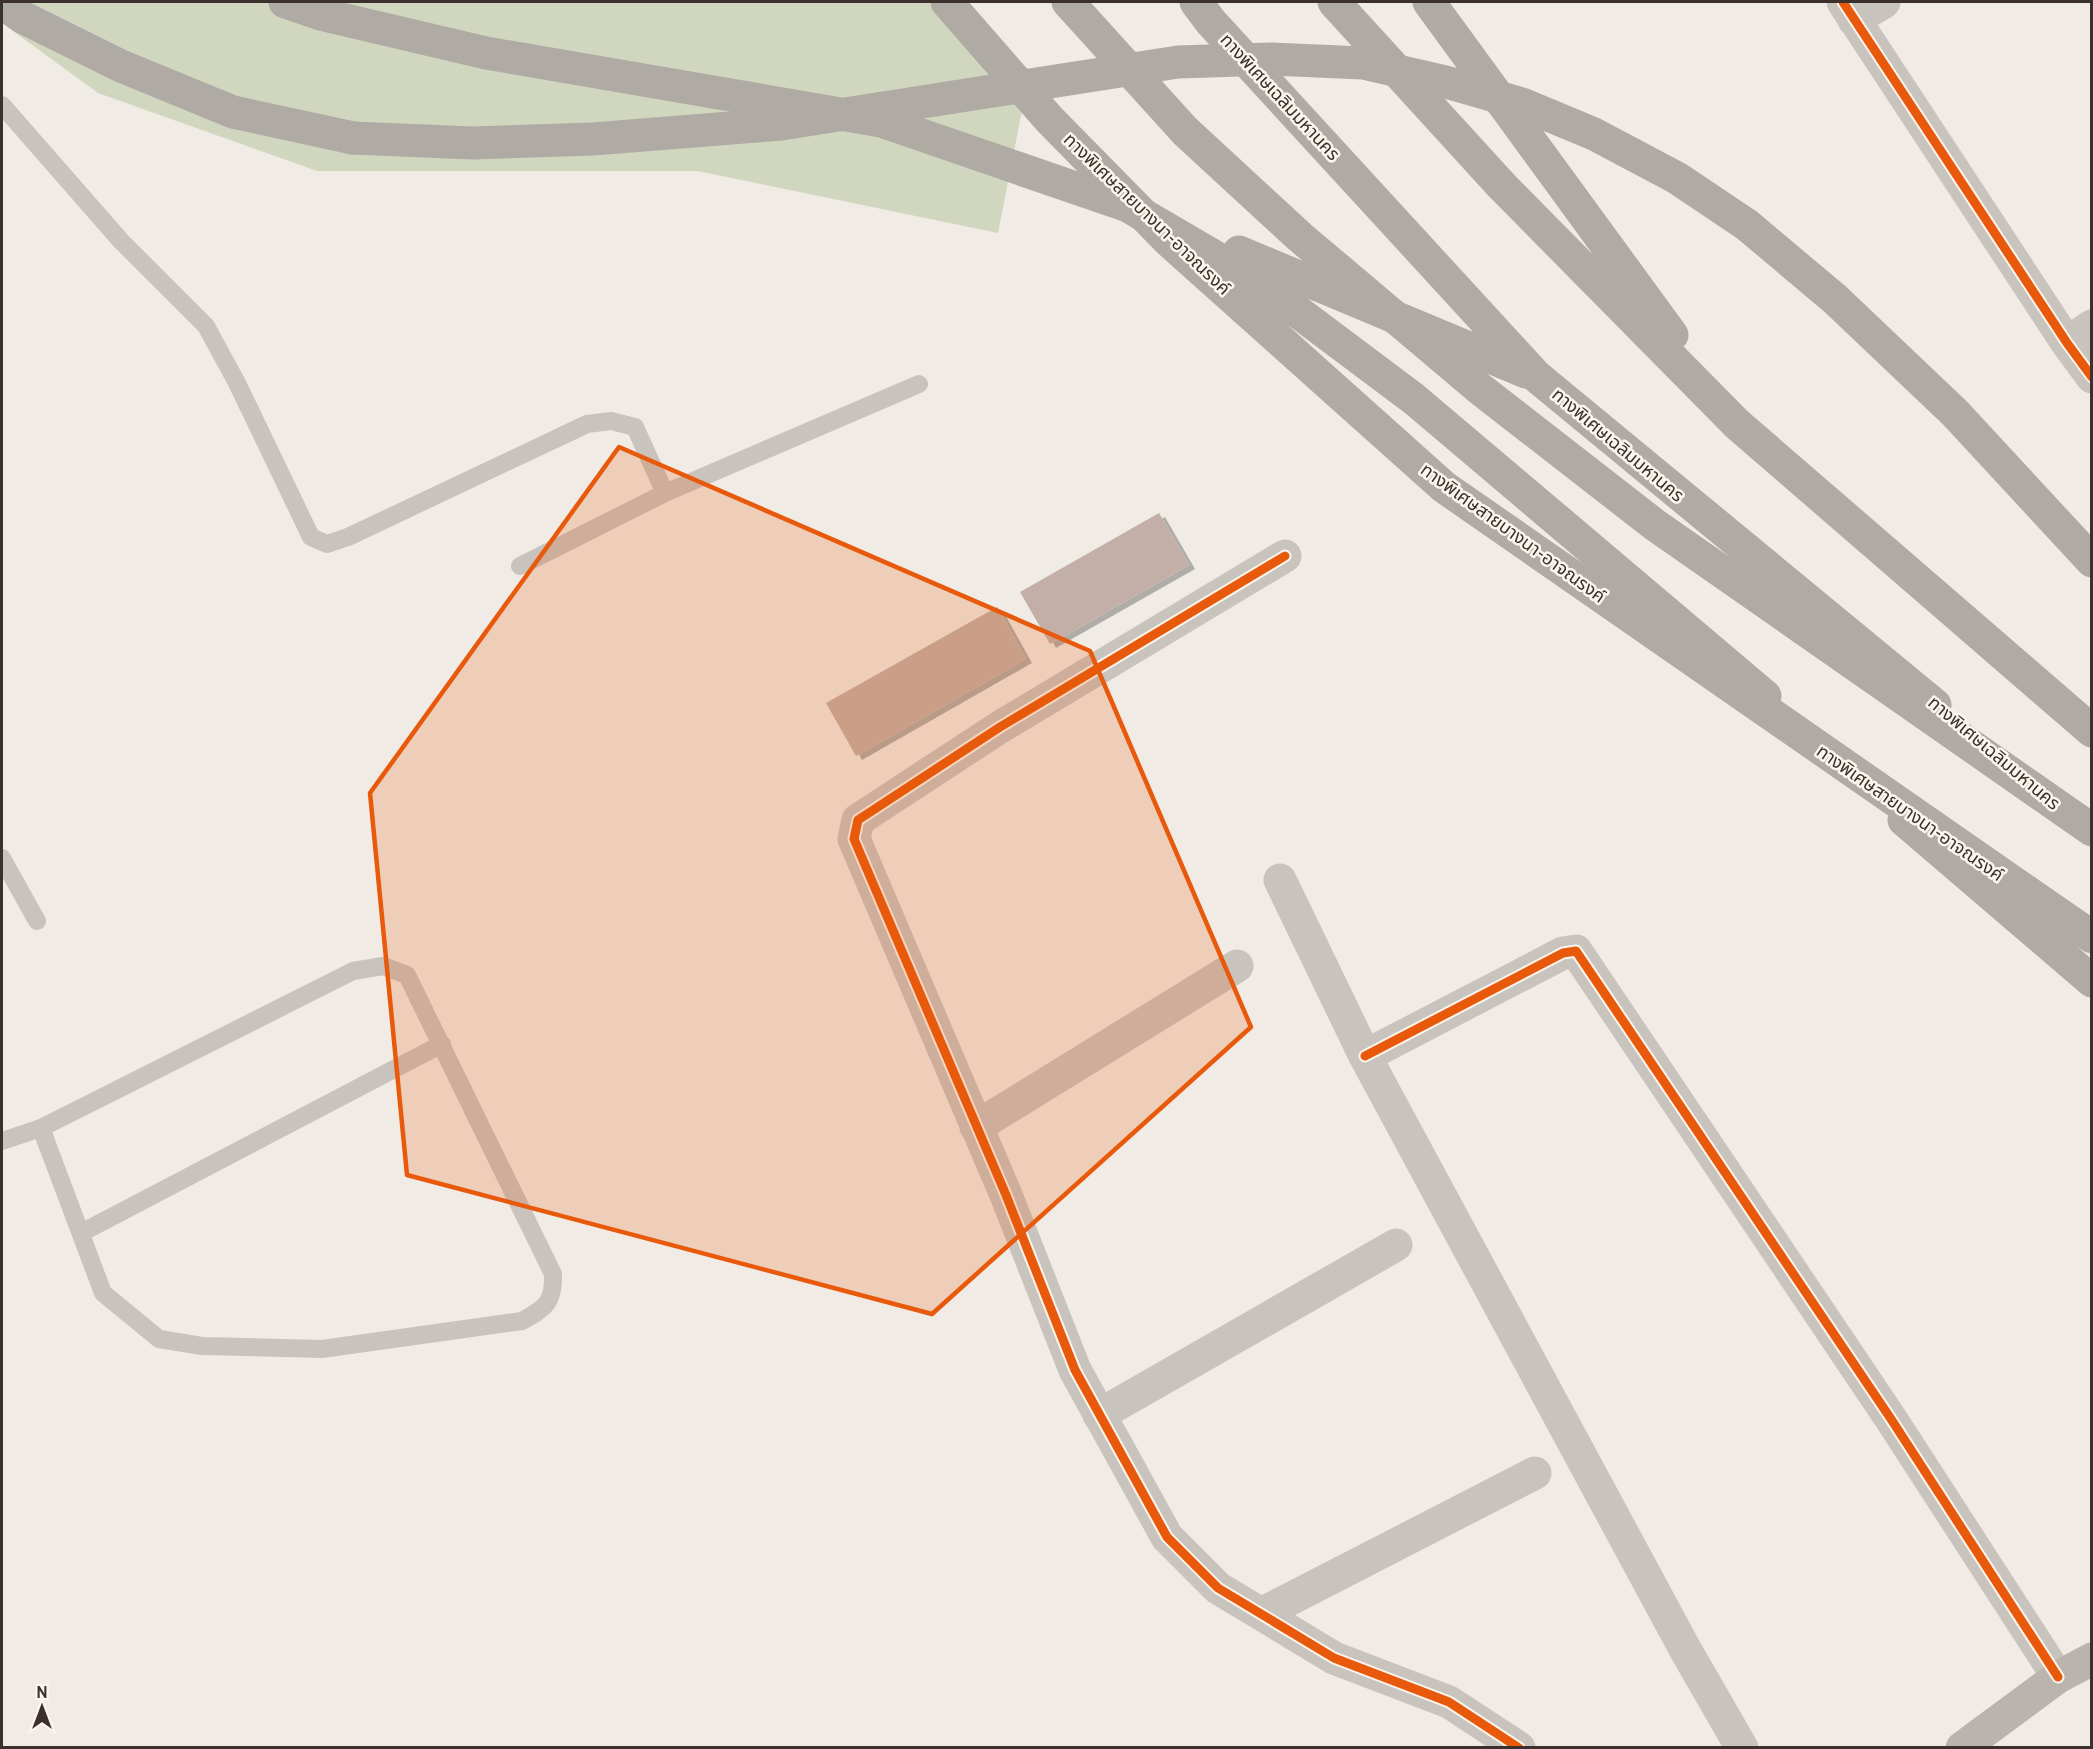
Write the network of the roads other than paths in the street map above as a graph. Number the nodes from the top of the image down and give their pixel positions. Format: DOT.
graph roads {
  1 [pos="285,2"];
  2 [pos="947,2"];
  3 [pos="1068,2"];
  4 [pos="1196,2"];
  5 [pos="1334,2"];
  6 [pos="1430,2"];
  7 [pos="1884,2"];
  8 [pos="2,3"];
  9 [pos="1848,11"];
  10 [pos="2,105"];
  11 [pos="1128,206"];
  12 [pos="2079,335"];
  13 [pos="1536,376"];
  14 [pos="2091,377"];
  15 [pos="919,384"];
  16 [pos="1737,424"];
  17 [pos="664,493"];
  18 [pos="1285,556"];
  19 [pos="2091,561"];
  20 [pos="520,566"];
  21 [pos="2091,730"];
  22 [pos="2091,830"];
  23 [pos="2091,835"];
  24 [pos="2,858"];
  25 [pos="1280,880"];
  26 [pos="37,921"];
  27 [pos="2091,938"];
  28 [pos="1237,966"];
  29 [pos="2091,981"];
  30 [pos="442,1044"];
  31 [pos="1365,1056"];
  32 [pos="976,1127"];
  33 [pos="40,1128"];
  34 [pos="2,1141"];
  35 [pos="81,1233"];
  36 [pos="1396,1245"];
  37 [pos="1100,1415"];
  38 [pos="1535,1473"];
  39 [pos="1263,1613"];
  40 [pos="2091,1659"];
  41 [pos="2058,1677"];
  42 [pos="1519,1748"];
  43 [pos="1742,1748"];
  44 [pos="1962,1748"];
  1 -- 11 [label="highway"];
  2 -- 27 [label="highway, ทางพิเศษสายบางนา-อาจณรงค์, bridge"];
  3 -- 22 [label="highway, bridge"];
  4 -- 13 [label="highway, ทางพิเศษเฉลิมมหานคร"];
  5 -- 16 [label="highway"];
  6 -- 16 [label="highway"];
  7 -- 9 [label="street"];
  8 -- 19 [label="highway, bridge"];
  9 -- 12 [label="street"];
  10 -- 17 [label="lane"];
  11 -- 13 [label="highway"];
  11 -- 29 [label="highway"];
  12 -- 14 [label="street"];
  13 -- 23 [label="highway, ทางพิเศษเฉลิมมหานคร"];
  15 -- 17 [label="lane"];
  16 -- 21 [label="highway"];
  17 -- 20 [label="lane"];
  18 -- 32 [label="street"];
  24 -- 26 [label="lane"];
  25 -- 31 [label="street"];
  28 -- 32 [label="street"];
  30 -- 33 [label="lane"];
  30 -- 35 [label="lane"];
  30 -- 35 [label="lane"];
  31 -- 41 [label="street"];
  31 -- 43 [label="street"];
  32 -- 37 [label="street"];
  33 -- 34 [label="lane"];
  33 -- 35 [label="lane"];
  36 -- 37 [label="street"];
  37 -- 39 [label="street"];
  38 -- 39 [label="street"];
  39 -- 42 [label="street"];
  40 -- 41 [label="street"];
  41 -- 44 [label="street"];
}
